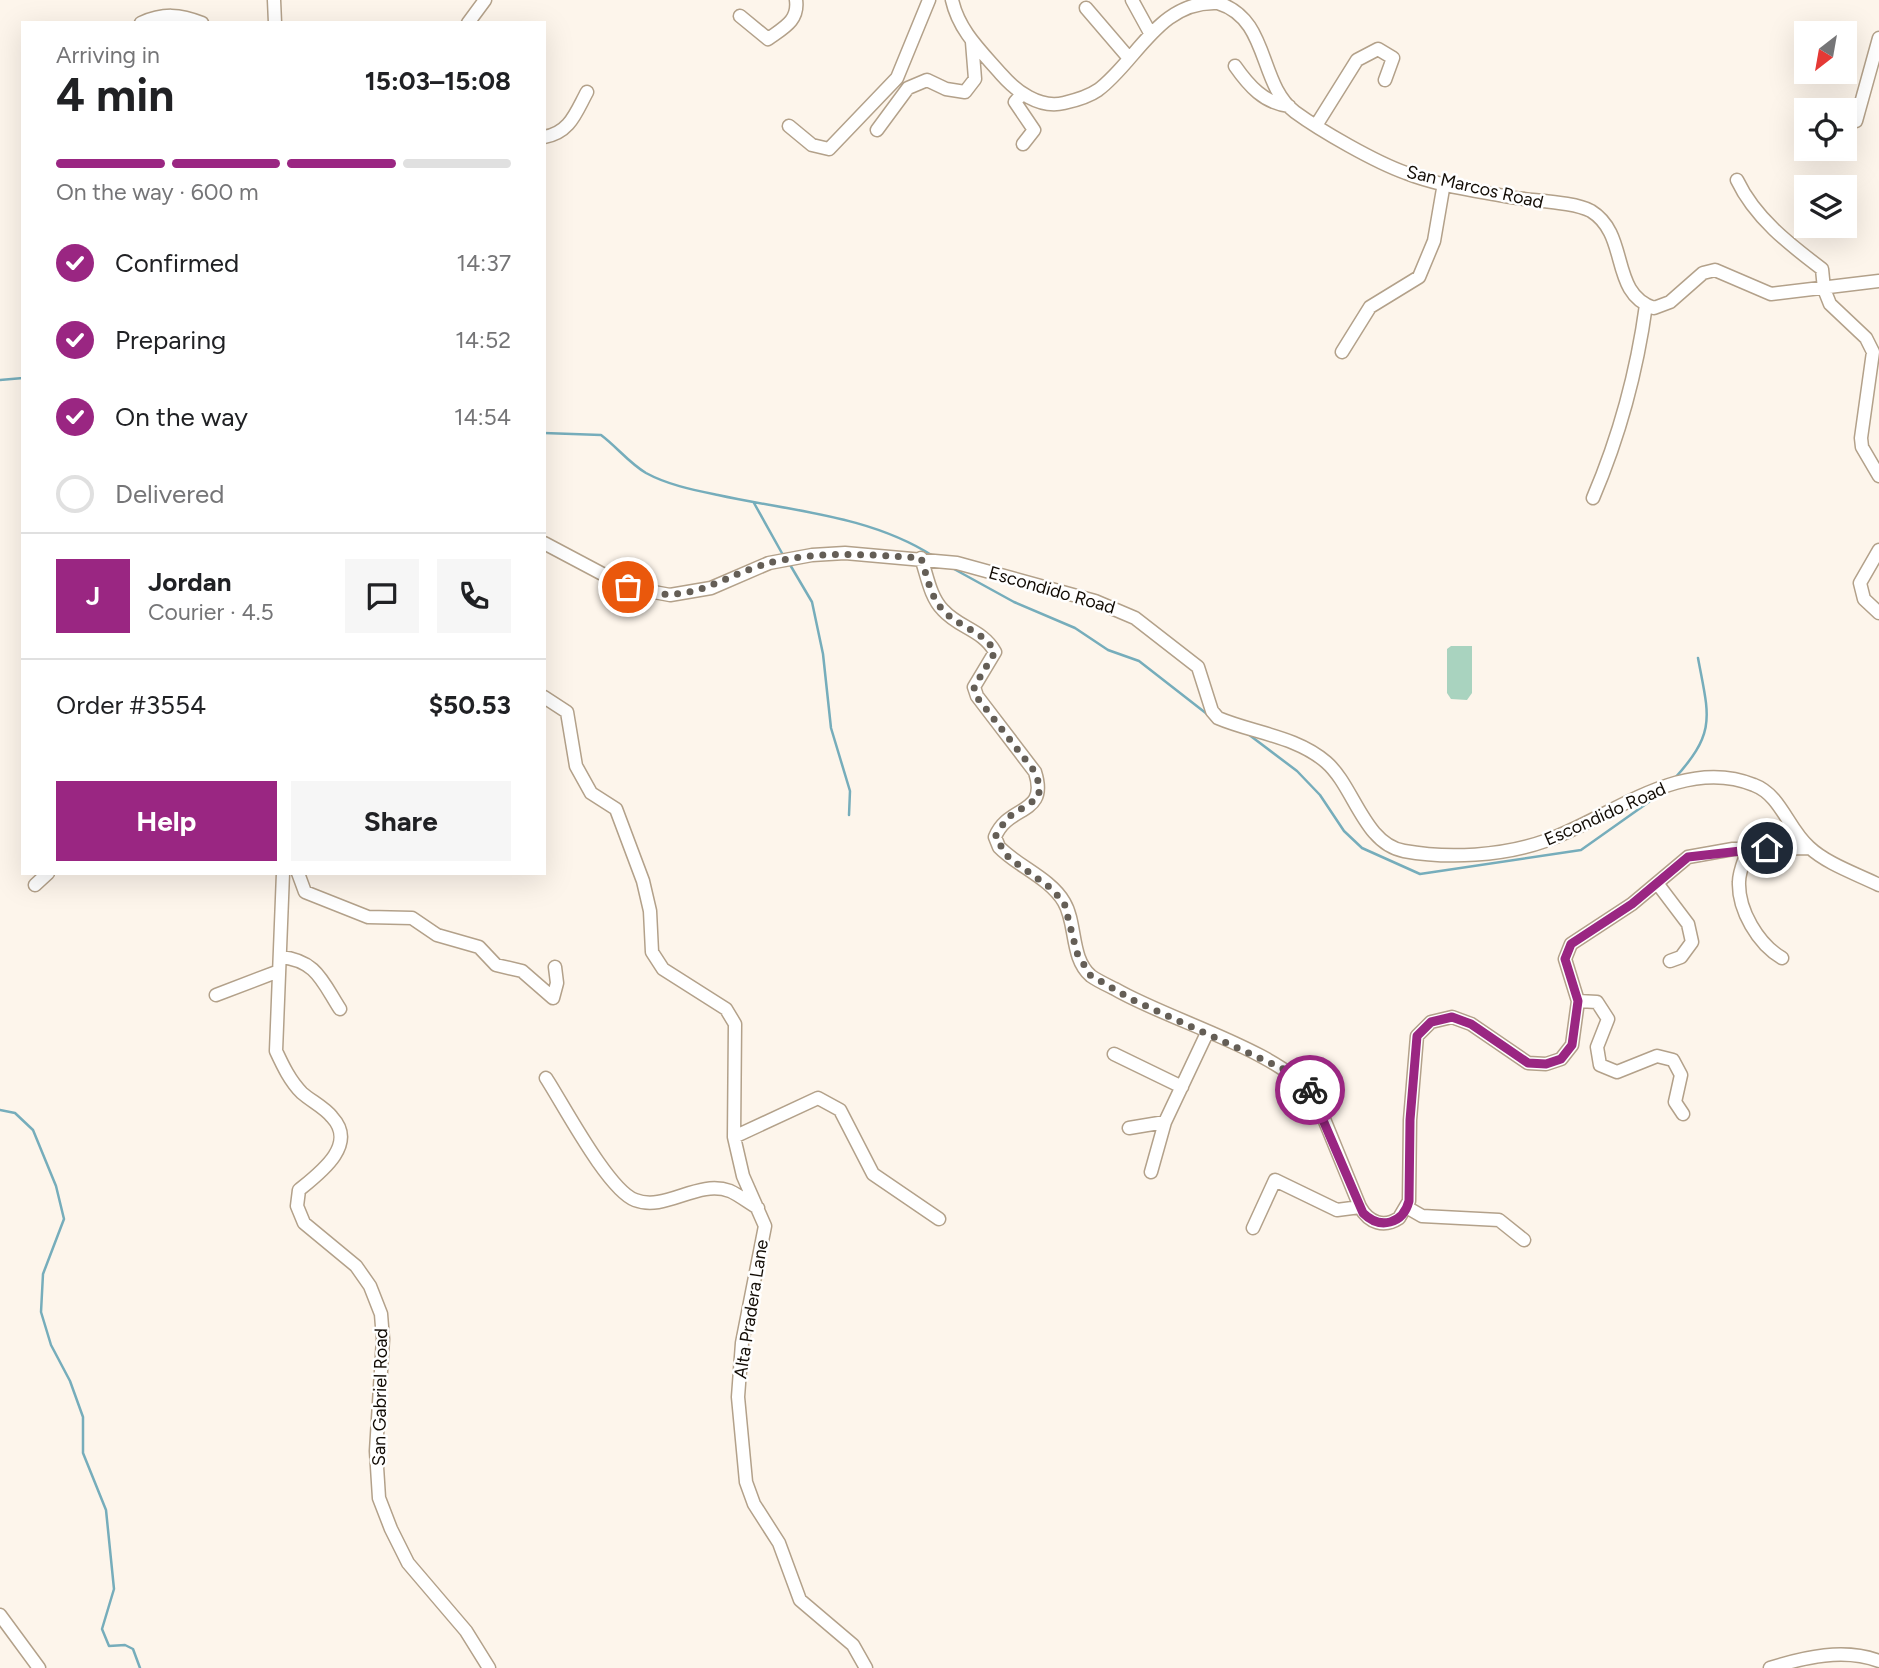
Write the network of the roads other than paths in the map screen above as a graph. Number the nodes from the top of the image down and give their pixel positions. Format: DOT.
graph roads {
  1 [pos="275,0"];
  2 [pos="485,0"];
  3 [pos="796,0"];
  4 [pos="929,0"];
  5 [pos="952,0"];
  6 [pos="1132,0"];
  7 [pos="1086,8"];
  8 [pos="740,16"];
  9 [pos="146,21"];
  10 [pos="198,21"];
  11 [pos="275,21"];
  12 [pos="469,21"];
  13 [pos="1149,31"];
  14 [pos="1879,38"];
  15 [pos="972,41"];
  16 [pos="1128,57"];
  17 [pos="1235,66"];
  18 [pos="1385,80"];
  19 [pos="587,92"];
  20 [pos="1022,94"];
  21 [pos="1289,106"];
  22 [pos="1857,117"];
  23 [pos="1317,124"];
  24 [pos="789,125"];
  25 [pos="877,130"];
  26 [pos="546,137"];
  27 [pos="1023,144"];
  28 [pos="1737,180"];
  29 [pos="1444,183"];
  30 [pos="1879,281"];
  31 [pos="1824,289"];
  32 [pos="1646,305"];
  33 [pos="1342,352"];
  34 [pos="1879,476"];
  35 [pos="1593,498"];
  36 [pos="546,544"];
  37 [pos="1879,550"];
  38 [pos="921,558"];
  39 [pos="1879,613"];
  40 [pos="546,698"];
  41 [pos="1810,848"];
  42 [pos="1748,849"];
  43 [pos="46,875"];
  44 [pos="283,875"];
  45 [pos="299,875"];
  46 [pos="1657,883"];
  47 [pos="35,885"];
  48 [pos="1879,885"];
  49 [pos="280,957"];
  50 [pos="1782,958"];
  51 [pos="1670,961"];
  52 [pos="555,967"];
  53 [pos="279,971"];
  54 [pos="216,995"];
  55 [pos="1578,1001"];
  56 [pos="340,1009"];
  57 [pos="1207,1033"];
  58 [pos="1114,1054"];
  59 [pos="546,1078"];
  60 [pos="1182,1087"];
  61 [pos="1683,1114"];
  62 [pos="1166,1122"];
  63 [pos="1129,1128"];
  64 [pos="734,1137"];
  65 [pos="1150,1172"];
  66 [pos="1360,1207"];
  67 [pos="1408,1208"];
  68 [pos="758,1209"];
  69 [pos="939,1219"];
  70 [pos="1254,1228"];
  71 [pos="1524,1240"];
  72 [pos="0,1615"];
  73 [pos="1879,1661"];
  74 [pos="39,1668"];
  75 [pos="489,1668"];
  76 [pos="866,1668"];
  77 [pos="1770,1668"];
  1 -- 11 [label="street"];
  2 -- 12 [label="street"];
  3 -- 8 [label="street"];
  4 -- 24 [label="street"];
  5 -- 15 [label="street"];
  6 -- 13 [label="street"];
  7 -- 16 [label="street"];
  9 -- 10 [label="street"];
  13 -- 16 [label="street"];
  13 -- 21 [label="street"];
  14 -- 22 [label="street"];
  15 -- 20 [label="street"];
  15 -- 25 [label="street"];
  16 -- 20 [label="street"];
  17 -- 21 [label="street, San Marcos Road"];
  18 -- 23 [label="street"];
  19 -- 26 [label="street"];
  20 -- 27 [label="street"];
  21 -- 23 [label="street, San Marcos Road"];
  23 -- 29 [label="street, San Marcos Road"];
  28 -- 31 [label="street"];
  29 -- 32 [label="street, San Marcos Road"];
  29 -- 33 [label="street"];
  30 -- 31 [label="street"];
  31 -- 32 [label="street"];
  31 -- 34 [label="street"];
  32 -- 35 [label="street"];
  36 -- 38 [label="street, Escondido Road"];
  37 -- 39 [label="street"];
  38 -- 41 [label="street, Escondido Road"];
  38 -- 57 [label="street"];
  40 -- 64 [label="street, Alta Pradera Lane"];
  41 -- 42 [label="street"];
  41 -- 48 [label="street, Escondido Road"];
  42 -- 46 [label="street"];
  42 -- 50 [label="street"];
  43 -- 47 [label="street"];
  44 -- 49 [label="street, San Gabriel Road"];
  45 -- 52 [label="street"];
  46 -- 51 [label="street"];
  46 -- 55 [label="street"];
  49 -- 53 [label="street, San Gabriel Road"];
  49 -- 56 [label="street"];
  53 -- 54 [label="street"];
  53 -- 75 [label="street, San Gabriel Road"];
  55 -- 61 [label="street"];
  55 -- 67 [label="street"];
  57 -- 60 [label="street"];
  57 -- 66 [label="street"];
  58 -- 60 [label="street"];
  59 -- 68 [label="street"];
  60 -- 62 [label="street"];
  62 -- 63 [label="street"];
  62 -- 65 [label="street"];
  64 -- 68 [label="street, Alta Pradera Lane"];
  64 -- 69 [label="street"];
  66 -- 67 [label="street"];
  66 -- 70 [label="street"];
  67 -- 71 [label="street"];
  68 -- 76 [label="street, Alta Pradera Lane"];
  72 -- 74 [label="street"];
  73 -- 77 [label="street"];
}
